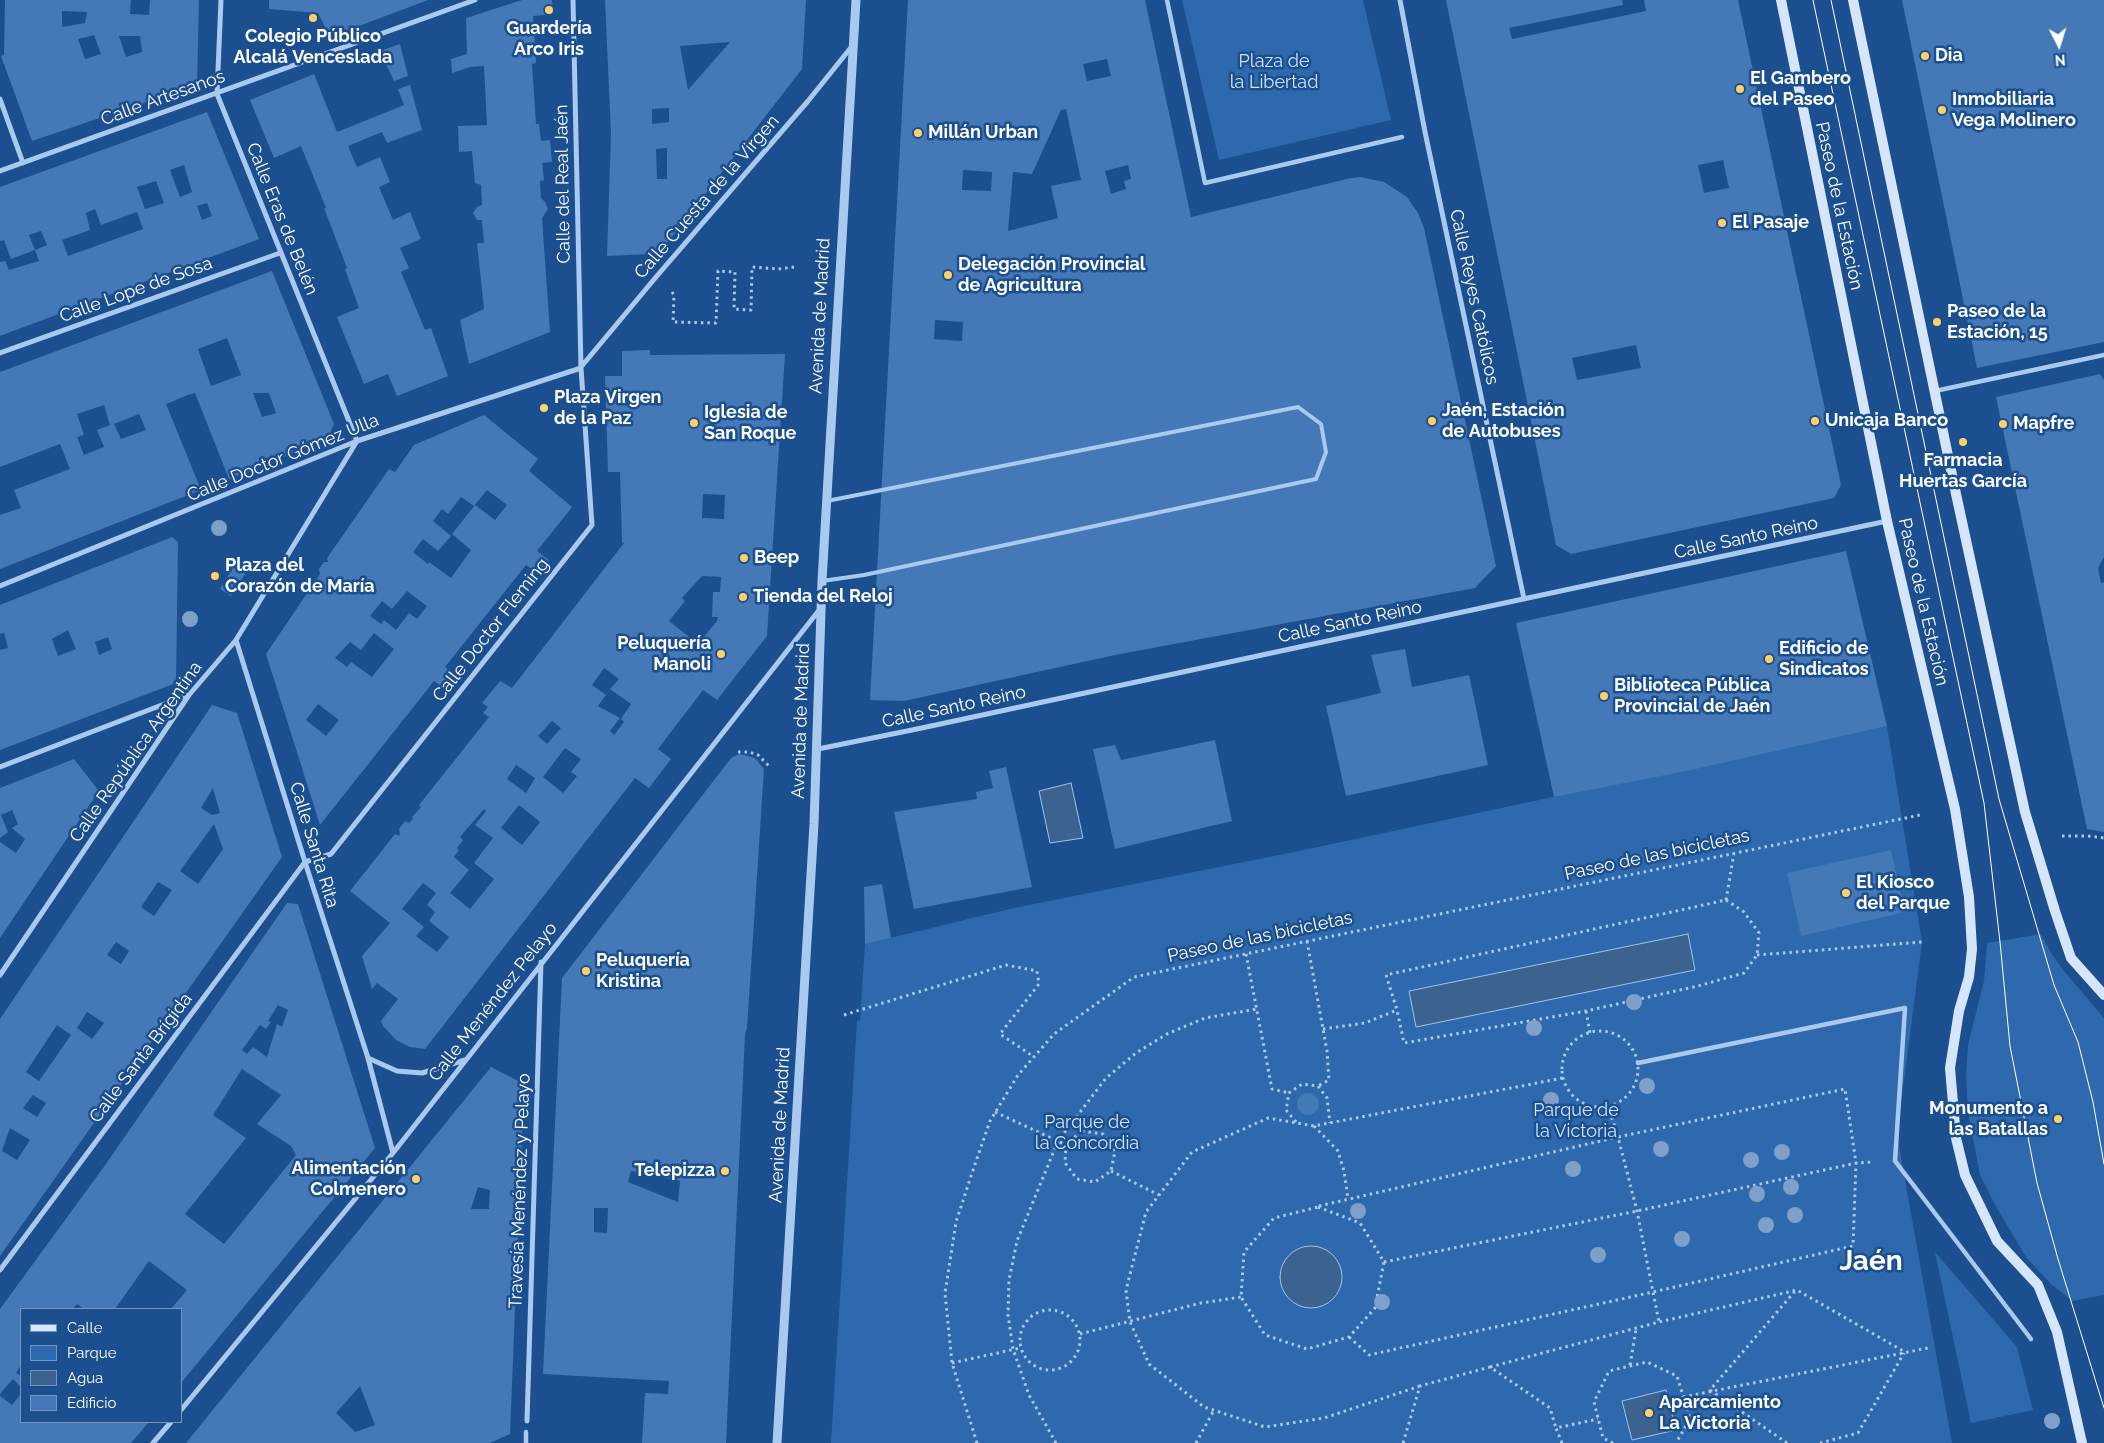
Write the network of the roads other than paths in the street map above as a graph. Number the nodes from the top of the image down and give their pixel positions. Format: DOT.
graph roads {
  1 [pos="221,0"];
  2 [pos="476,0"];
  3 [pos="573,0"];
  4 [pos="856,0"];
  5 [pos="1167,0"];
  6 [pos="1400,0"];
  7 [pos="1781,0"];
  8 [pos="1853,0"];
  9 [pos="853,44"];
  10 [pos="217,94"];
  11 [pos="0,98"];
  12 [pos="1402,137"];
  13 [pos="23,163"];
  14 [pos="0,171"];
  15 [pos="280,253"];
  16 [pos="0,353"];
  17 [pos="2104,355"];
  18 [pos="581,368"];
  19 [pos="1935,391"];
  20 [pos="356,442"];
  21 [pos="827,501"];
  22 [pos="1887,521"];
  23 [pos="822,581"];
  24 [pos="0,586"];
  25 [pos="1524,599"];
  26 [pos="822,607"];
  27 [pos="236,640"];
  28 [pos="189,694"];
  29 [pos="818,749"];
  30 [pos="0,767"];
  31 [pos="304,862"];
  32 [pos="541,961"];
  33 [pos="0,975"];
  34 [pos="2104,995"];
  35 [pos="368,1058"];
  36 [pos="466,1060"];
  37 [pos="1638,1063"];
  38 [pos="392,1153"];
  39 [pos="0,1270"];
  40 [pos="2031,1339"];
  41 [pos="182,1409"];
  42 [pos="527,1421"];
  43 [pos="170,1423"];
  44 [pos="526,1432"];
  45 [pos="152,1443"];
  46 [pos="526,1443"];
  47 [pos="777,1443"];
  48 [pos="2082,1443"];
  1 -- 10 [label="street, Calle Eras de Belén"];
  2 -- 10 [label="street, Calle Artesanos"];
  3 -- 18 [label="street, Calle del Real Jaén"];
  4 -- 9 [label="street, Avenida de Madrid"];
  5 -- 12 [label="street"];
  6 -- 25 [label="street, Calle Reyes Católicos"];
  7 -- 22 [label="main road, Paseo de la Estación"];
  8 -- 19 [label="main road"];
  9 -- 18 [label="street, Calle Cuesta de la Virgen"];
  9 -- 21 [label="street, Avenida de Madrid"];
  10 -- 13 [label="street, Calle Artesanos"];
  10 -- 15 [label="street, Calle Eras de Belén"];
  11 -- 13 [label="street"];
  13 -- 14 [label="street, Calle Artesanos"];
  15 -- 16 [label="street, Calle Lope de Sosa"];
  15 -- 20 [label="street, Calle Eras de Belén"];
  17 -- 19 [label="street"];
  18 -- 20 [label="street, Calle Doctor Gómez Ulla"];
  18 -- 31 [label="street, Calle Doctor Fleming"];
  19 -- 34 [label="main road"];
  20 -- 24 [label="street, Calle Doctor Gómez Ulla"];
  20 -- 27 [label="street, Calle República Argentina"];
  21 -- 23 [label="street, Avenida de Madrid"];
  21 -- 23 [label="lane"];
  22 -- 25 [label="street, Calle Santo Reino"];
  22 -- 48 [label="main road, Paseo de la Estación"];
  23 -- 26 [label="street, Avenida de Madrid"];
  25 -- 29 [label="street, Calle Santo Reino"];
  26 -- 29 [label="street, Avenida de Madrid"];
  26 -- 32 [label="street, Calle Menéndez Pelayo"];
  27 -- 28 [label="street, Calle República Argentina"];
  27 -- 31 [label="street, Calle Santa Rita"];
  28 -- 30 [label="street"];
  28 -- 33 [label="street, Calle República Argentina"];
  29 -- 47 [label="street, Avenida de Madrid"];
  31 -- 35 [label="street, Calle Santa Rita"];
  31 -- 39 [label="street, Calle Santa Brígida"];
  32 -- 36 [label="street, Calle Menéndez Pelayo"];
  32 -- 42 [label="street, Travesía Menéndez y Pelayo"];
  35 -- 36 [label="street"];
  35 -- 38 [label="street, Calle Santa Rita"];
  36 -- 38 [label="street, Calle Menéndez Pelayo"];
  37 -- 40 [label="street"];
  38 -- 41 [label="street, Calle Menéndez Pelayo"];
  43 -- 45 [label="street"];
  44 -- 46 [label="street"];
}
